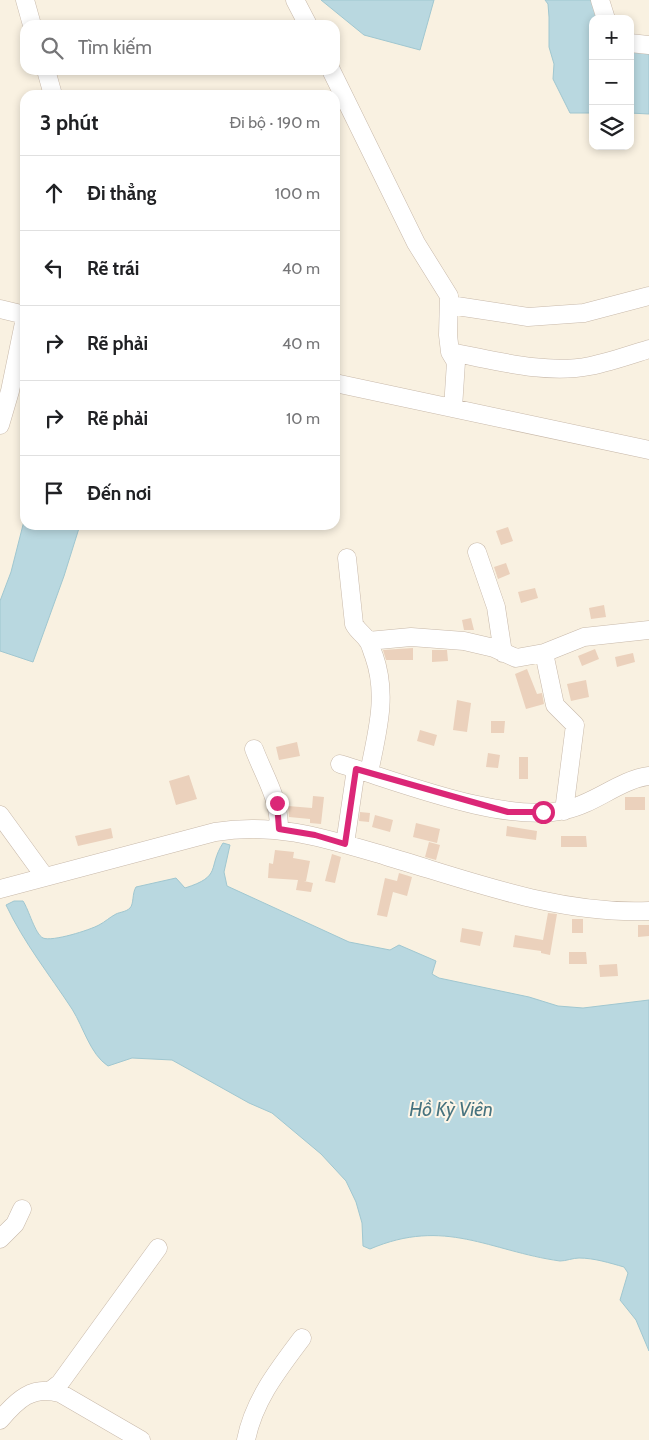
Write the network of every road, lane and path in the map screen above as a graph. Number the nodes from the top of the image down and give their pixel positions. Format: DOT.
graph roads {
  1 [pos="25,0"];
  2 [pos="295,0"];
  3 [pos="600,0"];
  4 [pos="605,15"];
  5 [pos="31,20"];
  6 [pos="305,20"];
  7 [pos="634,43"];
  8 [pos="649,45"];
  9 [pos="47,75"];
  10 [pos="333,75"];
  11 [pos="52,90"];
  12 [pos="649,296"];
  13 [pos="450,305"];
  14 [pos="0,309"];
  15 [pos="20,313"];
  16 [pos="20,342"];
  17 [pos="649,349"];
  18 [pos="450,352"];
  19 [pos="340,384"];
  20 [pos="453,408"];
  21 [pos="0,425"];
  22 [pos="649,450"];
  23 [pos="477,552"];
  24 [pos="347,558"];
  25 [pos="649,630"];
  26 [pos="368,641"];
  27 [pos="503,653"];
  28 [pos="544,653"];
  29 [pos="254,749"];
  30 [pos="355,769"];
  31 [pos="649,776"];
  32 [pos="564,811"];
  33 [pos="0,815"];
  34 [pos="279,829"];
  35 [pos="345,844"];
  36 [pos="45,877"];
  37 [pos="0,889"];
  38 [pos="649,911"];
  39 [pos="22,1209"];
  40 [pos="0,1239"];
  41 [pos="158,1248"];
  42 [pos="302,1338"];
  43 [pos="51,1390"];
  44 [pos="0,1420"];
  45 [pos="141,1440"];
  46 [pos="246,1440"];
  1 -- 5 [label="street"];
  2 -- 6 [label="street"];
  3 -- 4 [label="street"];
  7 -- 8 [label="street"];
  9 -- 11 [label="street"];
  10 -- 13 [label="street"];
  12 -- 13 [label="street"];
  13 -- 18 [label="street"];
  14 -- 15 [label="street"];
  16 -- 21 [label="street"];
  17 -- 18 [label="street"];
  18 -- 20 [label="street"];
  19 -- 20 [label="street"];
  20 -- 22 [label="street"];
  23 -- 27 [label="street"];
  24 -- 26 [label="street"];
  25 -- 28 [label="street"];
  26 -- 27 [label="street"];
  26 -- 30 [label="street"];
  27 -- 28 [label="street"];
  28 -- 32 [label="street"];
  29 -- 34 [label="street"];
  30 -- 32 [label="street"];
  30 -- 35 [label="street"];
  31 -- 32 [label="street"];
  33 -- 36 [label="street"];
  34 -- 35 [label="street"];
  34 -- 36 [label="street"];
  35 -- 38 [label="street"];
  36 -- 37 [label="street"];
  39 -- 40 [label="street"];
  41 -- 43 [label="street"];
  42 -- 46 [label="street"];
  43 -- 44 [label="street"];
  43 -- 45 [label="street"];
}
